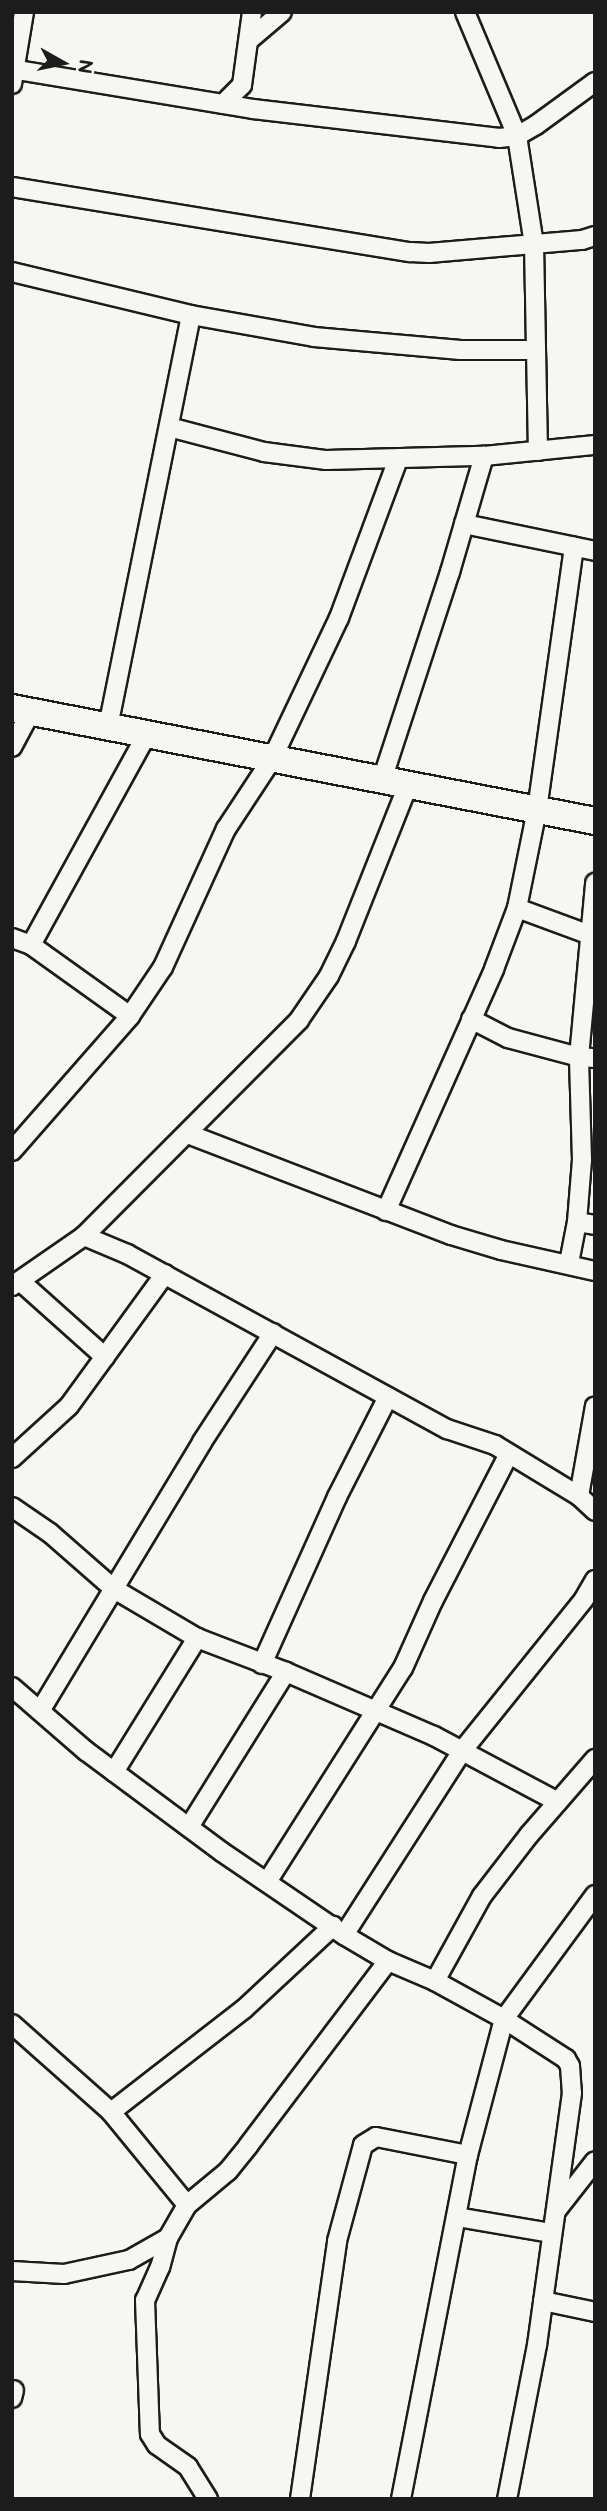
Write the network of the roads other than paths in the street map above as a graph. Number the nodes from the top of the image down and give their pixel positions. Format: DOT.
graph roads {
  1 [pos="24,12"];
  2 [pos="252,12"];
  3 [pos="282,12"];
  4 [pos="464,12"];
  5 [pos="249,40"];
  6 [pos="13,74"];
  7 [pos="595,82"];
  8 [pos="242,85"];
  9 [pos="223,104"];
  10 [pos="253,109"];
  11 [pos="517,136"];
  12 [pos="12,187"];
  13 [pos="595,236"];
  14 [pos="534,244"];
  15 [pos="12,272"];
  16 [pos="191,315"];
  17 [pos="536,350"];
  18 [pos="169,428"];
  19 [pos="595,445"];
  20 [pos="538,451"];
  21 [pos="484,456"];
  22 [pos="398,459"];
  23 [pos="464,524"];
  24 [pos="575,547"];
  25 [pos="595,551"];
  26 [pos="22,710"];
  27 [pos="108,727"];
  28 [pos="147,734"];
  29 [pos="12,747"];
  30 [pos="272,759"];
  31 [pos="382,780"];
  32 [pos="408,785"];
  33 [pos="537,810"];
  34 [pos="595,821"];
  35 [pos="595,883"];
  36 [pos="517,908"];
  37 [pos="590,935"];
  38 [pos="12,938"];
  39 [pos="31,944"];
  40 [pos="130,1016"];
  41 [pos="471,1019"];
  42 [pos="587,1058"];
  43 [pos="188,1134"];
  44 [pos="12,1151"];
  45 [pos="386,1211"];
  46 [pos="586,1223"];
  47 [pos="84,1236"];
  48 [pos="569,1263"];
  49 [pos="595,1271"];
  50 [pos="165,1274"];
  51 [pos="16,1283"];
  52 [pos="273,1332"];
  53 [pos="104,1357"];
  54 [pos="388,1397"];
  55 [pos="595,1406"];
  56 [pos="509,1454"];
  57 [pos="12,1458"];
  58 [pos="579,1496"];
  59 [pos="12,1507"];
  60 [pos="595,1511"];
  61 [pos="595,1580"];
  62 [pos="114,1589"];
  63 [pos="197,1638"];
  64 [pos="262,1664"];
  65 [pos="286,1672"];
  66 [pos="12,1686"];
  67 [pos="40,1711"];
  68 [pos="376,1712"];
  69 [pos="462,1751"];
  70 [pos="595,1759"];
  71 [pos="114,1772"];
  72 [pos="558,1802"];
  73 [pos="189,1827"];
  74 [pos="267,1882"];
  75 [pos="595,1895"];
  76 [pos="338,1931"];
  77 [pos="388,1961"];
  78 [pos="435,1981"];
  79 [pos="504,2019"];
  80 [pos="13,2029"];
  81 [pos="111,2112"];
  82 [pos="468,2155"];
  83 [pos="595,2161"];
  84 [pos="187,2205"];
  85 [pos="556,2211"];
  86 [pos="457,2217"];
  87 [pos="552,2233"];
  88 [pos="169,2238"];
  89 [pos="12,2272"];
  90 [pos="543,2301"];
  91 [pos="595,2312"];
  92 [pos="208,2499"];
  93 [pos="300,2499"];
  94 [pos="401,2499"];
  95 [pos="507,2499"];
  1 -- 6 [label="street"];
  2 -- 5 [label="street"];
  3 -- 5 [label="street"];
  4 -- 11 [label="street"];
  5 -- 8 [label="street"];
  6 -- 9 [label="street"];
  7 -- 11 [label="street"];
  8 -- 9 [label="street"];
  8 -- 10 [label="street"];
  9 -- 10 [label="street"];
  10 -- 11 [label="street"];
  11 -- 14 [label="street"];
  12 -- 14 [label="street"];
  13 -- 14 [label="street"];
  14 -- 17 [label="street"];
  15 -- 16 [label="street"];
  16 -- 17 [label="street"];
  16 -- 18 [label="street"];
  17 -- 20 [label="street"];
  18 -- 22 [label="street"];
  18 -- 27 [label="street"];
  19 -- 20 [label="street"];
  20 -- 21 [label="street"];
  21 -- 22 [label="street"];
  21 -- 23 [label="street"];
  22 -- 30 [label="street"];
  23 -- 24 [label="street"];
  23 -- 31 [label="street"];
  24 -- 25 [label="street"];
  24 -- 33 [label="street"];
  26 -- 27 [label="street"];
  26 -- 29 [label="street"];
  27 -- 28 [label="street"];
  28 -- 30 [label="street"];
  28 -- 39 [label="street"];
  30 -- 31 [label="street"];
  30 -- 40 [label="street"];
  31 -- 32 [label="street"];
  32 -- 33 [label="street"];
  32 -- 43 [label="street"];
  33 -- 34 [label="street"];
  33 -- 36 [label="street"];
  35 -- 37 [label="street"];
  36 -- 37 [label="street"];
  36 -- 41 [label="street"];
  37 -- 42 [label="street"];
  38 -- 39 [label="street"];
  39 -- 40 [label="street"];
  40 -- 44 [label="street"];
  41 -- 42 [label="street"];
  41 -- 45 [label="street"];
  42 -- 46 [label="street"];
  43 -- 45 [label="street"];
  43 -- 47 [label="street"];
  45 -- 48 [label="street"];
  46 -- 48 [label="street"];
  47 -- 50 [label="street"];
  47 -- 51 [label="street"];
  48 -- 49 [label="street"];
  50 -- 52 [label="street"];
  50 -- 53 [label="street"];
  51 -- 53 [label="street"];
  52 -- 54 [label="street"];
  52 -- 62 [label="street"];
  53 -- 57 [label="street"];
  54 -- 56 [label="street"];
  54 -- 64 [label="street"];
  55 -- 58 [label="street"];
  56 -- 58 [label="street"];
  56 -- 68 [label="street"];
  58 -- 60 [label="street"];
  59 -- 62 [label="street"];
  61 -- 69 [label="street"];
  62 -- 63 [label="street"];
  62 -- 67 [label="street"];
  63 -- 64 [label="street"];
  63 -- 71 [label="street"];
  64 -- 65 [label="street"];
  65 -- 68 [label="street"];
  65 -- 73 [label="street"];
  66 -- 67 [label="street"];
  67 -- 71 [label="street"];
  68 -- 69 [label="street"];
  68 -- 74 [label="street"];
  69 -- 72 [label="street"];
  69 -- 76 [label="street"];
  70 -- 72 [label="street"];
  71 -- 73 [label="street"];
  72 -- 78 [label="street"];
  73 -- 74 [label="street"];
  74 -- 76 [label="street"];
  75 -- 79 [label="street"];
  76 -- 77 [label="street"];
  76 -- 81 [label="street"];
  77 -- 78 [label="street"];
  77 -- 84 [label="street"];
  78 -- 79 [label="street"];
  79 -- 82 [label="street"];
  79 -- 85 [label="street"];
  80 -- 81 [label="street"];
  81 -- 84 [label="street"];
  82 -- 86 [label="street"];
  82 -- 93 [label="street"];
  83 -- 85 [label="street"];
  84 -- 88 [label="street"];
  85 -- 87 [label="street"];
  86 -- 87 [label="street"];
  86 -- 94 [label="street"];
  87 -- 90 [label="street"];
  88 -- 89 [label="street"];
  88 -- 92 [label="street"];
  90 -- 91 [label="street"];
  90 -- 95 [label="street"];
}
